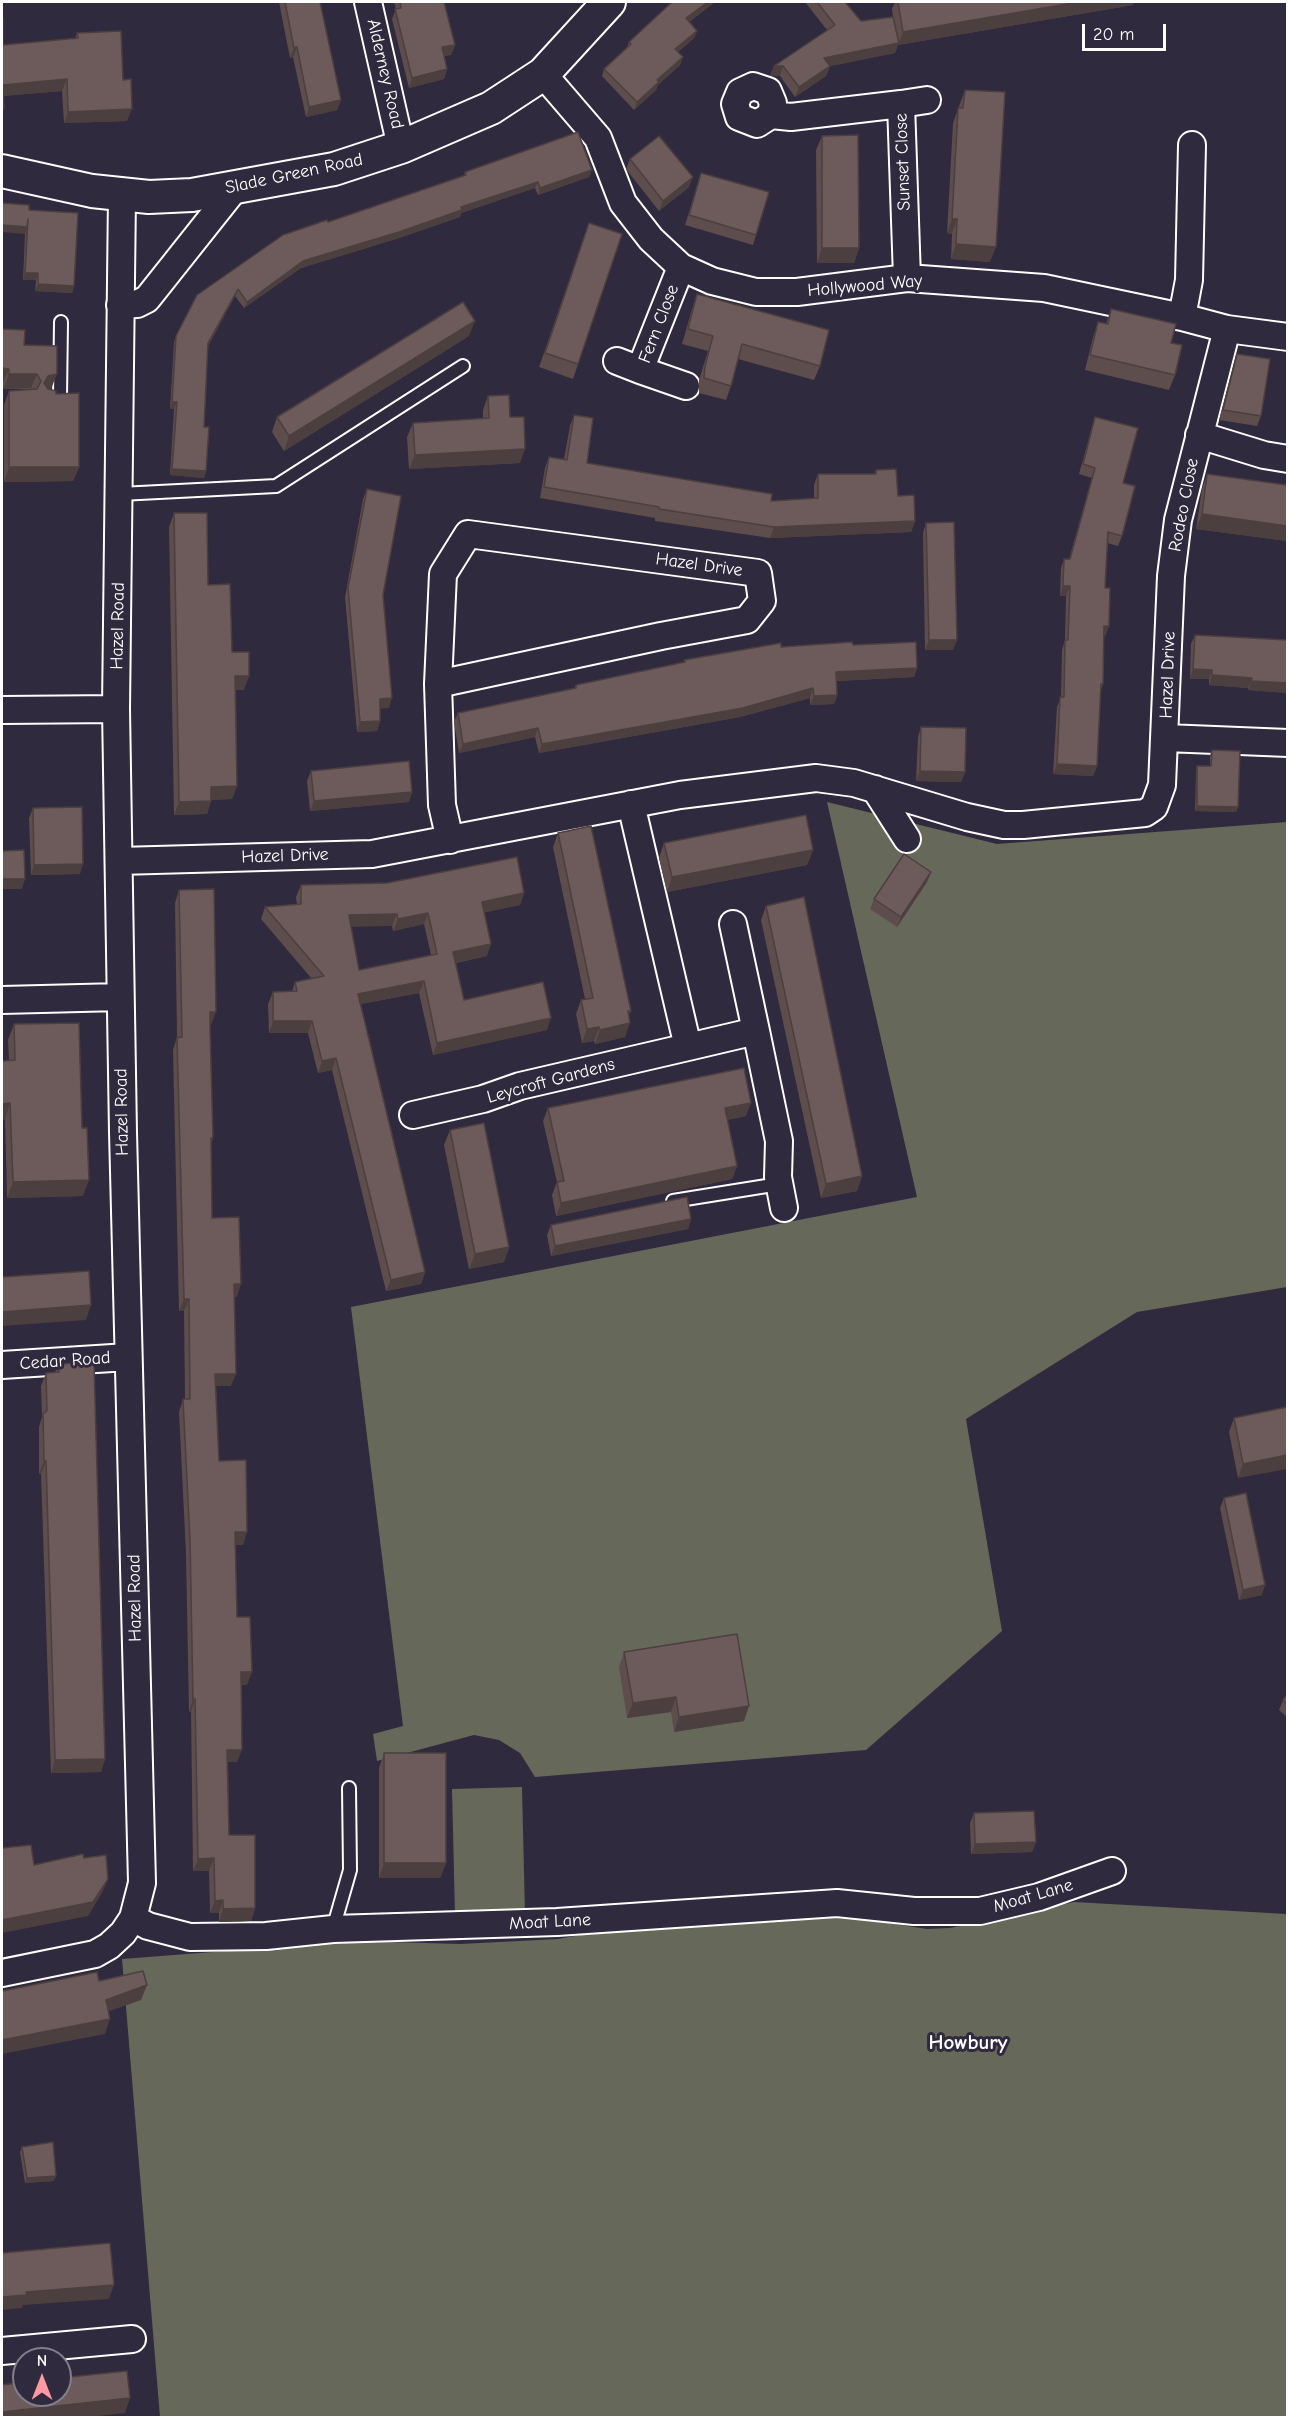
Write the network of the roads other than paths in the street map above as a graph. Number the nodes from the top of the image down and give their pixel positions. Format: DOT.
graph roads {
  1 [pos="368,2"];
  2 [pos="609,2"];
  3 [pos="543,74"];
  4 [pos="927,100"];
  5 [pos="900,104"];
  6 [pos="771,115"];
  7 [pos="1192,145"];
  8 [pos="401,147"];
  9 [pos="2,171"];
  10 [pos="236,187"];
  11 [pos="122,195"];
  12 [pos="681,267"];
  13 [pos="908,278"];
  14 [pos="120,306"];
  15 [pos="1182,317"];
  16 [pos="61,322"];
  17 [pos="1227,329"];
  18 [pos="1287,337"];
  19 [pos="463,366"];
  20 [pos="686,386"];
  21 [pos="47,397"];
  22 [pos="1198,435"];
  23 [pos="1287,459"];
  24 [pos="120,495"];
  25 [pos="1171,576"];
  26 [pos="438,684"];
  27 [pos="116,709"];
  28 [pos="2,710"];
  29 [pos="1166,738"];
  30 [pos="1287,743"];
  31 [pos="875,789"];
  32 [pos="631,804"];
  33 [pos="908,839"];
  34 [pos="450,840"];
  35 [pos="119,861"];
  36 [pos="733,924"];
  37 [pos="120,997"];
  38 [pos="2,1000"];
  39 [pos="756,1031"];
  40 [pos="688,1047"];
  41 [pos="413,1114"];
  42 [pos="781,1196"];
  43 [pos="656,1205"];
  44 [pos="128,1357"];
  45 [pos="2,1365"];
  46 [pos="349,1788"];
  47 [pos="1112,1871"];
  48 [pos="133,1918"];
  49 [pos="333,1929"];
  50 [pos="2,1973"];
  51 [pos="132,2339"];
  52 [pos="2,2351"];
  1 -- 8 [label="street, Alderney Road"];
  2 -- 3 [label="street, Slade Green Road"];
  3 -- 8 [label="street, Slade Green Road"];
  3 -- 12 [label="street, Hollywood Way"];
  4 -- 5 [label="street"];
  5 -- 6 [label="street, Sunset Close"];
  5 -- 13 [label="street, Sunset Close"];
  7 -- 15 [label="street"];
  8 -- 10 [label="street, Slade Green Road"];
  9 -- 11 [label="street, Slade Green Road"];
  10 -- 11 [label="street, Slade Green Road"];
  10 -- 14 [label="street"];
  11 -- 14 [label="street, Hazel Road"];
  12 -- 13 [label="street, Hollywood Way"];
  12 -- 20 [label="street, Fern Close"];
  13 -- 15 [label="street, Hollywood Way"];
  14 -- 24 [label="street, Hazel Road"];
  15 -- 17 [label="street, Hollywood Way"];
  16 -- 21 [label="lane"];
  17 -- 18 [label="street, Hollywood Way"];
  17 -- 22 [label="street, Rodeo Close"];
  19 -- 24 [label="lane"];
  22 -- 23 [label="street, Rodeo Close"];
  22 -- 25 [label="street, Rodeo Close"];
  24 -- 27 [label="street, Hazel Road"];
  25 -- 29 [label="street, Hazel Drive"];
  26 -- 26 [label="street, Hazel Drive"];
  26 -- 34 [label="street, Hazel Drive"];
  27 -- 28 [label="street"];
  27 -- 35 [label="street, Hazel Road"];
  29 -- 30 [label="street, Hazel Drive"];
  29 -- 31 [label="street, Hazel Drive"];
  31 -- 32 [label="street, Hazel Drive"];
  31 -- 33 [label="street"];
  32 -- 34 [label="street, Hazel Drive"];
  32 -- 40 [label="street"];
  34 -- 35 [label="street, Hazel Drive"];
  35 -- 37 [label="street, Hazel Road"];
  36 -- 39 [label="street"];
  37 -- 38 [label="street"];
  37 -- 44 [label="street, Hazel Road"];
  39 -- 40 [label="street, Leycroft Gardens"];
  39 -- 42 [label="street"];
  40 -- 41 [label="street, Leycroft Gardens"];
  42 -- 43 [label="lane"];
  44 -- 45 [label="street, Cedar Road"];
  44 -- 48 [label="street, Hazel Road"];
  46 -- 49 [label="lane"];
  47 -- 49 [label="street, Moat Lane"];
  48 -- 49 [label="street, Moat Lane"];
  48 -- 50 [label="street"];
  51 -- 52 [label="street"];
}
